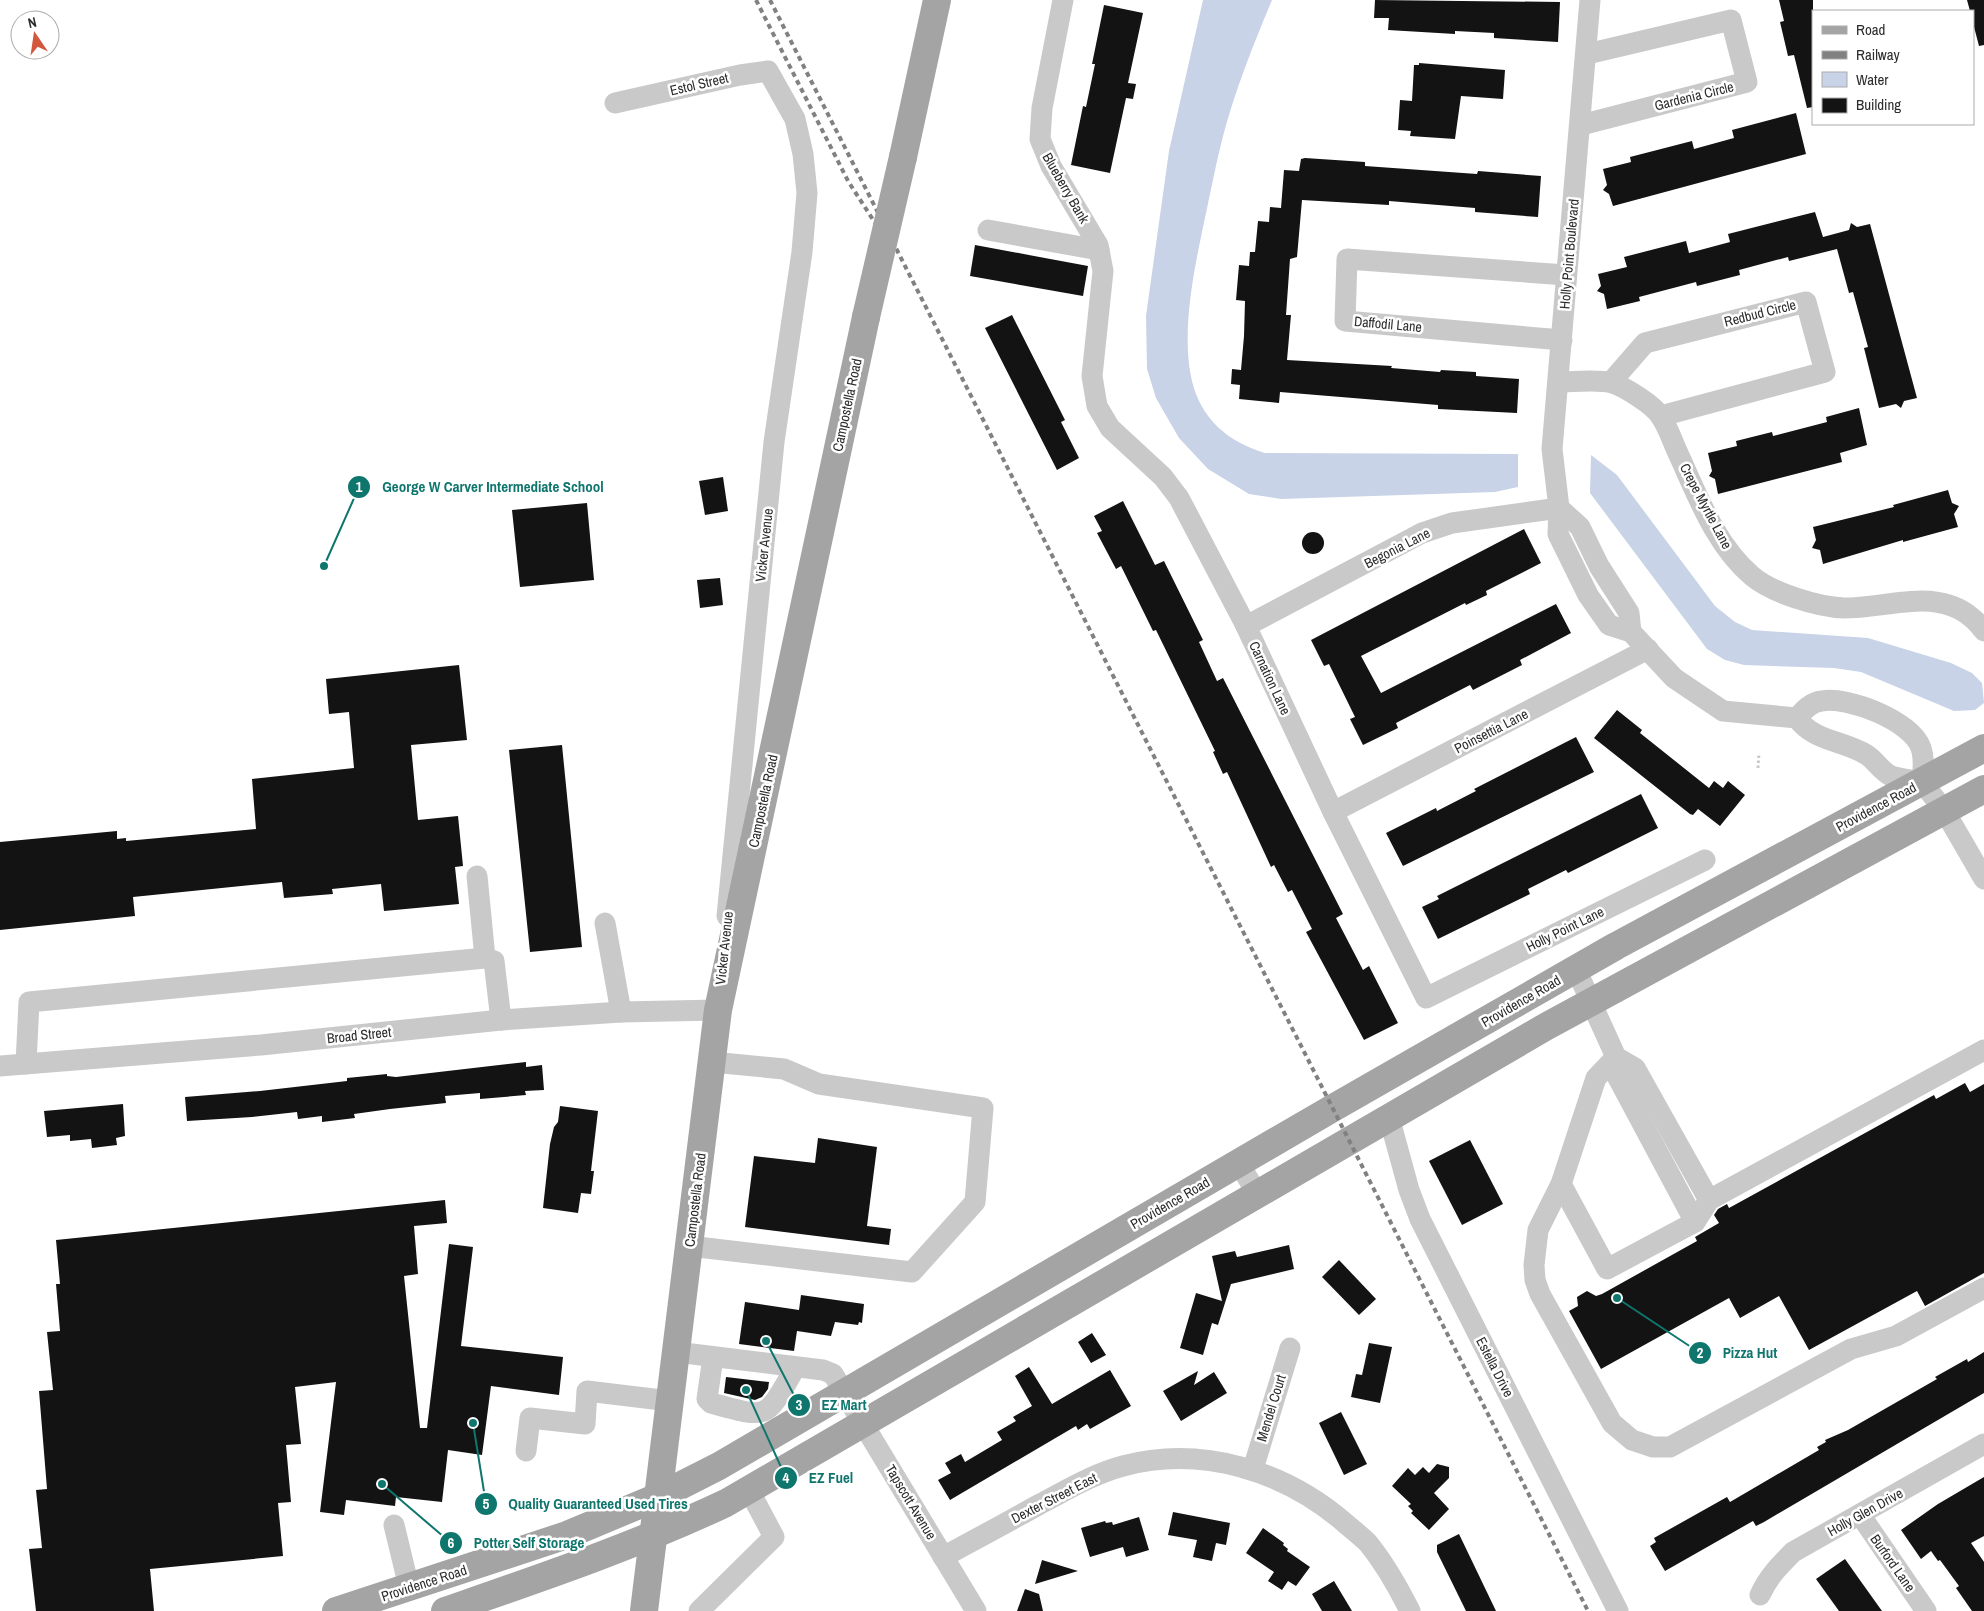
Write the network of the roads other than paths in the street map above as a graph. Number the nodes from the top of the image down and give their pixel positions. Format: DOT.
graph roads {
  1 [pos="937,0"];
  2 [pos="1063,0"];
  3 [pos="1590,0"];
  4 [pos="1587,54"];
  5 [pos="776,86"];
  6 [pos="615,103"];
  7 [pos="1580,125"];
  8 [pos="988,230"];
  9 [pos="1099,250"];
  10 [pos="1566,275"];
  11 [pos="1562,340"];
  12 [pos="1092,376"];
  13 [pos="1559,382"];
  14 [pos="1611,382"];
  15 [pos="1661,416"];
  16 [pos="1559,508"];
  17 [pos="1246,626"];
  18 [pos="1984,631"];
  19 [pos="1648,649"];
  20 [pos="1797,718"];
  21 [pos="1984,748"];
  22 [pos="1922,782"];
  23 [pos="1984,789"];
  24 [pos="1944,810"];
  25 [pos="1333,812"];
  26 [pos="1705,860"];
  27 [pos="477,876"];
  28 [pos="1984,880"];
  29 [pos="604,923"];
  30 [pos="485,958"];
  31 [pos="1576,969"];
  32 [pos="1426,998"];
  33 [pos="1591,1002"];
  34 [pos="718,1010"];
  35 [pos="621,1012"];
  36 [pos="501,1020"];
  37 [pos="1984,1050"];
  38 [pos="1616,1057"];
  39 [pos="712,1062"];
  40 [pos="26,1064"];
  41 [pos="0,1066"];
  42 [pos="1388,1117"];
  43 [pos="1239,1163"];
  44 [pos="1561,1184"];
  45 [pos="1256,1194"];
  46 [pos="1709,1200"];
  47 [pos="1695,1222"];
  48 [pos="689,1246"];
  49 [pos="1984,1288"];
  50 [pos="1290,1348"];
  51 [pos="676,1352"];
  52 [pos="713,1357"];
  53 [pos="795,1368"];
  54 [pos="846,1393"];
  55 [pos="670,1401"];
  56 [pos="864,1424"];
  57 [pos="1984,1444"];
  58 [pos="526,1451"];
  59 [pos="1253,1469"];
  60 [pos="749,1490"];
  61 [pos="658,1497"];
  62 [pos="1860,1516"];
  63 [pos="394,1525"];
  64 [pos="653,1536"];
  65 [pos="943,1557"];
  66 [pos="409,1587"];
  67 [pos="1760,1595"];
  68 [pos="336,1611"];
  69 [pos="445,1611"];
  70 [pos="644,1611"];
  71 [pos="699,1611"];
  72 [pos="976,1611"];
  73 [pos="1410,1611"];
  74 [pos="1618,1611"];
  75 [pos="1926,1611"];
  1 -- 34 [label="main road, Campostella Road, bridge"];
  2 -- 9 [label="street, Blueberry Bank"];
  3 -- 4 [label="street, Holly Point Boulevard"];
  4 -- 7 [label="street, Holly Point Boulevard"];
  4 -- 7 [label="street, Gardenia Circle"];
  5 -- 6 [label="street, Estol Street"];
  5 -- 34 [label="street, Vicker Avenue"];
  7 -- 10 [label="street, Holly Point Boulevard"];
  8 -- 9 [label="street"];
  9 -- 12 [label="street, Blueberry Bank"];
  10 -- 11 [label="street, Holly Point Boulevard"];
  10 -- 11 [label="street, Daffodil Lane"];
  11 -- 13 [label="street, Holly Point Boulevard"];
  12 -- 17 [label="street, Carnation Lane"];
  13 -- 14 [label="street, Crepe Myrtle Lane"];
  13 -- 16 [label="street, Holly Point Boulevard"];
  14 -- 15 [label="street, Crepe Myrtle Lane"];
  14 -- 15 [label="street, Redbud Circle"];
  15 -- 18 [label="street, Crepe Myrtle Lane"];
  16 -- 17 [label="street, Begonia Lane"];
  16 -- 19 [label="street"];
  17 -- 25 [label="street, Carnation Lane"];
  19 -- 20 [label="street"];
  19 -- 25 [label="street, Poinsettia Lane"];
  20 -- 22 [label="street"];
  20 -- 22 [label="street"];
  21 -- 22 [label="main road, Providence Road"];
  22 -- 24 [label="street"];
  22 -- 31 [label="main road, Providence Road"];
  23 -- 24 [label="main road"];
  24 -- 28 [label="street"];
  24 -- 33 [label="main road"];
  25 -- 32 [label="street, Carnation Lane"];
  26 -- 32 [label="street, Holly Point Lane"];
  27 -- 30 [label="street"];
  29 -- 35 [label="street"];
  30 -- 36 [label="street"];
  30 -- 40 [label="street"];
  31 -- 33 [label="street"];
  31 -- 43 [label="main road, Providence Road"];
  33 -- 38 [label="street"];
  33 -- 42 [label="main road"];
  34 -- 35 [label="street, Broad Street"];
  34 -- 39 [label="main road, Campostella Road"];
  35 -- 36 [label="street, Broad Street"];
  36 -- 40 [label="street, Broad Street"];
  37 -- 46 [label="street"];
  38 -- 44 [label="street"];
  38 -- 46 [label="street"];
  38 -- 47 [label="street"];
  39 -- 48 [label="main road, Campostella Road"];
  39 -- 48 [label="street"];
  40 -- 41 [label="street, Broad Street"];
  42 -- 45 [label="main road"];
  42 -- 74 [label="street, Estella Drive"];
  43 -- 45 [label="street"];
  43 -- 54 [label="main road, Providence Road"];
  44 -- 47 [label="street"];
  44 -- 49 [label="street"];
  45 -- 56 [label="main road"];
  46 -- 47 [label="street"];
  48 -- 51 [label="main road, Campostella Road"];
  50 -- 59 [label="street, Mendel Court"];
  51 -- 52 [label="street, Tapscott Avenue"];
  51 -- 55 [label="main road, Campostella Road"];
  52 -- 53 [label="street, Tapscott Avenue"];
  52 -- 53 [label="street"];
  53 -- 54 [label="street, Tapscott Avenue"];
  54 -- 56 [label="street, Tapscott Avenue"];
  54 -- 61 [label="main road, Providence Road"];
  55 -- 58 [label="street"];
  55 -- 61 [label="main road, Campostella Road"];
  56 -- 60 [label="main road"];
  56 -- 65 [label="street, Tapscott Avenue"];
  57 -- 62 [label="street, Holly Glen Drive"];
  59 -- 65 [label="street, Dexter Street East"];
  59 -- 73 [label="street, Dexter Street East"];
  60 -- 64 [label="main road"];
  60 -- 71 [label="street"];
  61 -- 64 [label="main road, Campostella Road"];
  61 -- 66 [label="main road, Providence Road"];
  62 -- 67 [label="street, Holly Glen Drive"];
  62 -- 75 [label="street, Burford Lane"];
  63 -- 66 [label="street"];
  64 -- 69 [label="main road"];
  64 -- 70 [label="main road, Campostella Road"];
  65 -- 72 [label="street, Tapscott Avenue"];
  66 -- 68 [label="main road, Providence Road"];
}
